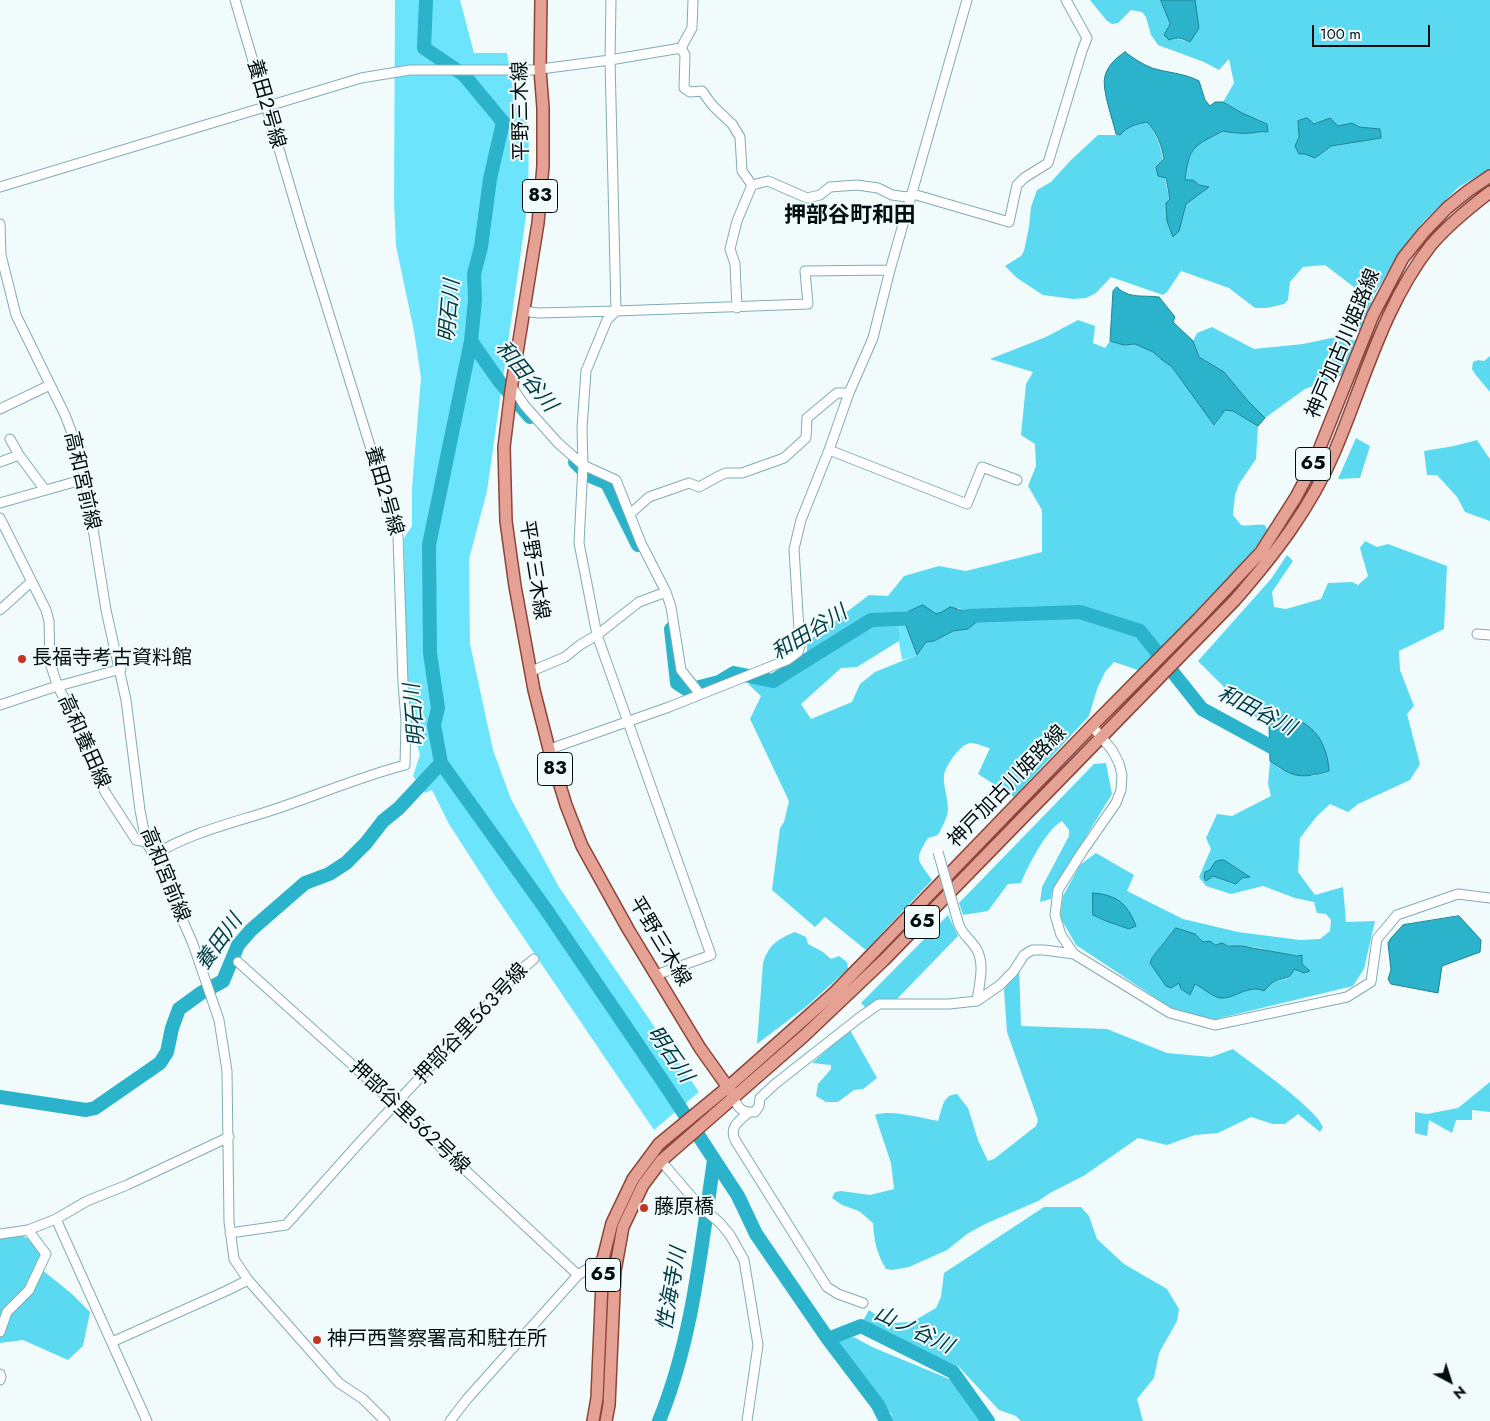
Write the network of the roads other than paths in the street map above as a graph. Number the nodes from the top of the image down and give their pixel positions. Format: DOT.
graph roads {
  1 [pos="235,0"];
  2 [pos="541,0"];
  3 [pos="611,0"];
  4 [pos="693,0"];
  5 [pos="967,0"];
  6 [pos="1066,0"];
  7 [pos="681,48"];
  8 [pos="610,60"];
  9 [pos="537,70"];
  10 [pos="267,106"];
  11 [pos="1490,176"];
  12 [pos="752,185"];
  13 [pos="0,187"];
  14 [pos="1490,192"];
  15 [pos="913,194"];
  16 [pos="0,224"];
  17 [pos="890,270"];
  18 [pos="737,308"];
  19 [pos="524,311"];
  20 [pos="616,312"];
  21 [pos="50,385"];
  22 [pos="511,392"];
  23 [pos="849,393"];
  24 [pos="0,409"];
  25 [pos="10,439"];
  26 [pos="829,450"];
  27 [pos="18,455"];
  28 [pos="0,462"];
  29 [pos="583,465"];
  30 [pos="85,479"];
  31 [pos="1018,480"];
  32 [pos="45,490"];
  33 [pos="0,503"];
  34 [pos="630,514"];
  35 [pos="0,518"];
  36 [pos="31,582"];
  37 [pos="666,592"];
  38 [pos="0,610"];
  39 [pos="1477,634"];
  40 [pos="597,635"];
  41 [pos="1490,635"];
  42 [pos="120,669"];
  43 [pos="532,672"];
  44 [pos="58,687"];
  45 [pos="700,694"];
  46 [pos="0,705"];
  47 [pos="629,721"];
  48 [pos="1092,726"];
  49 [pos="1101,738"];
  50 [pos="550,749"];
  51 [pos="146,842"];
  52 [pos="938,852"];
  53 [pos="154,855"];
  54 [pos="1490,898"];
  55 [pos="1074,954"];
  56 [pos="534,959"];
  57 [pos="238,962"];
  58 [pos="656,975"];
  59 [pos="976,1001"];
  60 [pos="731,1092"];
  61 [pos="395,1106"];
  62 [pos="748,1113"];
  63 [pos="229,1137"];
  64 [pos="664,1159"];
  65 [pos="56,1219"];
  66 [pos="28,1230"];
  67 [pos="230,1233"];
  68 [pos="0,1234"];
  69 [pos="603,1260"];
  70 [pos="578,1275"];
  71 [pos="248,1280"];
  72 [pos="863,1303"];
  73 [pos="0,1332"];
  74 [pos="112,1342"];
  75 [pos="0,1374"];
  76 [pos="0,1380"];
  77 [pos="147,1421"];
  78 [pos="384,1421"];
  79 [pos="450,1421"];
  80 [pos="593,1421"];
  81 [pos="606,1421"];
  82 [pos="747,1421"];
  1 -- 10 [label="street, 養田２号線"];
  2 -- 9 [label="main road, 平野三木線 / 83"];
  3 -- 8 [label="street"];
  4 -- 7 [label="street"];
  5 -- 15 [label="street"];
  6 -- 15 [label="street"];
  7 -- 8 [label="street"];
  7 -- 12 [label="street"];
  8 -- 9 [label="street"];
  8 -- 20 [label="street"];
  9 -- 10 [label="street"];
  9 -- 19 [label="main road, 平野三木線 / 83"];
  10 -- 13 [label="street"];
  10 -- 53 [label="street, 養田２号線"];
  11 -- 48 [label="main road, 神戸加古川姫路線 / 65"];
  12 -- 15 [label="street"];
  12 -- 18 [label="street"];
  14 -- 49 [label="main road, 神戸加古川姫路線 / 65"];
  15 -- 17 [label="street"];
  16 -- 21 [label="street, 高和宮前線"];
  17 -- 18 [label="street"];
  17 -- 23 [label="street"];
  18 -- 20 [label="street"];
  19 -- 20 [label="street"];
  19 -- 22 [label="main road, 平野三木線 / 83"];
  20 -- 29 [label="street"];
  21 -- 24 [label="street"];
  21 -- 30 [label="street, 高和宮前線"];
  22 -- 29 [label="street"];
  22 -- 43 [label="main road, 平野三木線 / 83"];
  23 -- 26 [label="street"];
  23 -- 34 [label="street"];
  25 -- 27 [label="street"];
  26 -- 31 [label="street"];
  26 -- 45 [label="street"];
  27 -- 28 [label="street"];
  27 -- 32 [label="street"];
  29 -- 34 [label="street"];
  29 -- 40 [label="street"];
  30 -- 32 [label="street"];
  30 -- 42 [label="street, 高和宮前線"];
  32 -- 33 [label="street"];
  34 -- 37 [label="street"];
  35 -- 36 [label="street, 高和養田線"];
  36 -- 38 [label="street"];
  36 -- 44 [label="street, 高和養田線"];
  37 -- 40 [label="street"];
  37 -- 45 [label="street"];
  39 -- 41 [label="street"];
  40 -- 43 [label="street"];
  40 -- 47 [label="street"];
  42 -- 44 [label="street"];
  42 -- 51 [label="street, 高和宮前線"];
  43 -- 50 [label="main road, 平野三木線 / 83"];
  44 -- 46 [label="street"];
  44 -- 51 [label="street, 高和養田線"];
  45 -- 47 [label="street"];
  47 -- 50 [label="street"];
  47 -- 58 [label="street"];
  48 -- 49 [label="street"];
  48 -- 60 [label="main road, 神戸加古川姫路線 / 65"];
  49 -- 55 [label="street, 神戸加古川姫路線"];
  49 -- 60 [label="main road, 神戸加古川姫路線 / 65"];
  50 -- 58 [label="main road, 平野三木線 / 83"];
  51 -- 53 [label="street, 高和宮前線"];
  52 -- 59 [label="street, bridge"];
  53 -- 63 [label="street, 高和宮前線"];
  54 -- 55 [label="street, 神戸加古川姫路線"];
  55 -- 59 [label="street, 神戸加古川姫路線"];
  56 -- 61 [label="street, 押部谷里５６３号線"];
  57 -- 61 [label="street, 押部谷里５６２号線"];
  58 -- 60 [label="main road, 平野三木線 / 83"];
  59 -- 62 [label="street, 神戸加古川姫路線"];
  60 -- 62 [label="street"];
  60 -- 64 [label="main road, 神戸加古川姫路線 / 65"];
  60 -- 69 [label="main road, 神戸加古川姫路線 / 65"];
  61 -- 67 [label="street, 押部谷里５６３号線"];
  61 -- 70 [label="street, 押部谷里５６２号線"];
  62 -- 72 [label="street"];
  63 -- 65 [label="street"];
  63 -- 67 [label="street, 高和宮前線"];
  64 -- 81 [label="main road, 神戸加古川姫路線 / 65"];
  64 -- 82 [label="street"];
  65 -- 66 [label="street"];
  65 -- 74 [label="street"];
  66 -- 68 [label="street"];
  66 -- 73 [label="street"];
  67 -- 71 [label="street, 高和宮前線"];
  69 -- 70 [label="street"];
  69 -- 80 [label="main road, 神戸加古川姫路線 / 65"];
  70 -- 79 [label="street"];
  71 -- 74 [label="street"];
  71 -- 78 [label="street, 高和宮前線"];
  74 -- 77 [label="street"];
  75 -- 76 [label="street"];
}
